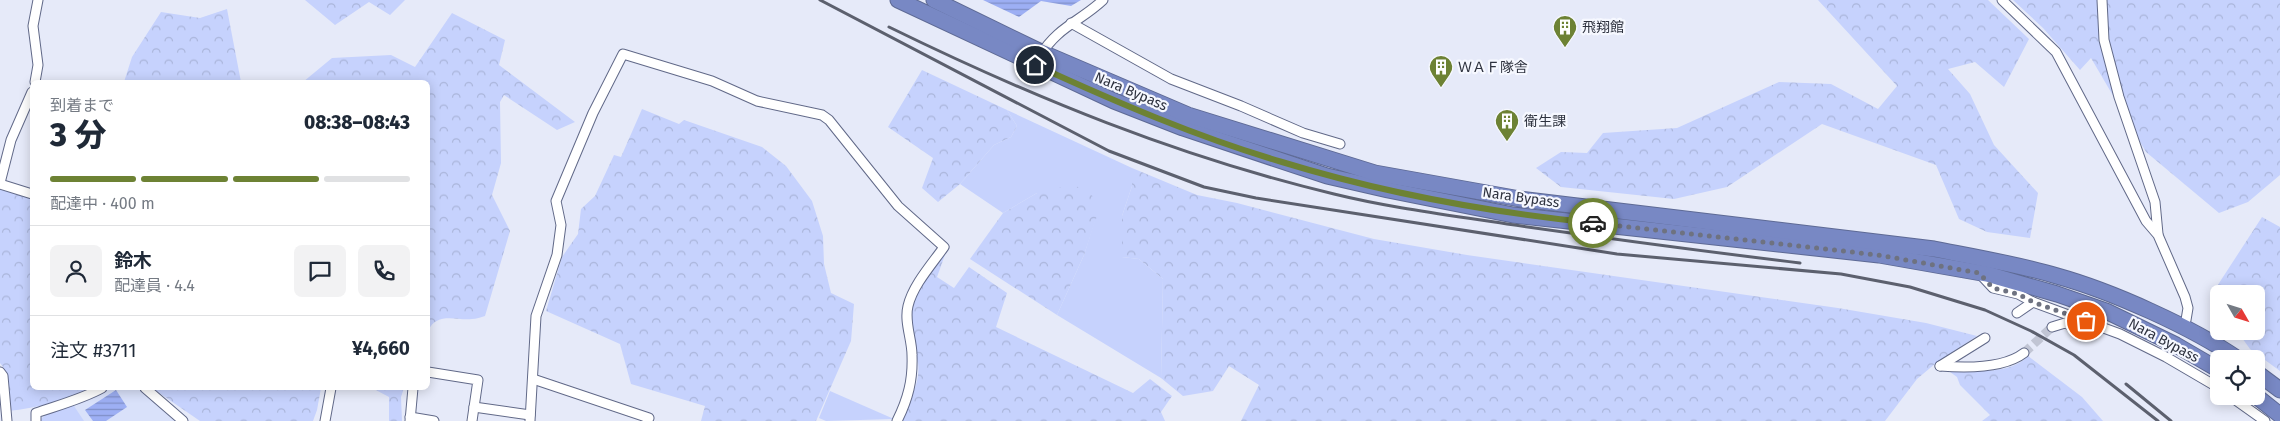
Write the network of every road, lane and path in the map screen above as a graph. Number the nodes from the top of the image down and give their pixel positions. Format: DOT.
graph roads {
  1 [pos="38,0"];
  2 [pos="898,0"];
  3 [pos="934,0"];
  4 [pos="1103,0"];
  5 [pos="2002,0"];
  6 [pos="2102,0"];
  7 [pos="1071,23"];
  8 [pos="1039,59"];
  9 [pos="35,80"];
  10 [pos="30,97"];
  11 [pos="1290,128"];
  12 [pos="1340,144"];
  13 [pos="1285,146"];
  14 [pos="0,183"];
  15 [pos="30,193"];
  16 [pos="2158,235"];
  17 [pos="1979,273"];
  18 [pos="2033,302"];
  19 [pos="2017,313"];
  20 [pos="2186,320"];
  21 [pos="2086,321"];
  22 [pos="2052,327"];
  23 [pos="1985,338"];
  24 [pos="2222,350"];
  25 [pos="2024,353"];
  26 [pos="2210,365"];
  27 [pos="0,372"];
  28 [pos="430,372"];
  29 [pos="533,379"];
  30 [pos="2265,379"];
  31 [pos="2210,383"];
  32 [pos="98,390"];
  33 [pos="147,390"];
  34 [pos="331,390"];
  35 [pos="413,390"];
  36 [pos="2280,390"];
  37 [pos="2251,405"];
  38 [pos="2265,405"];
  39 [pos="474,407"];
  40 [pos="2274,415"];
  41 [pos="530,418"];
  42 [pos="410,419"];
  43 [pos="7,421"];
  44 [pos="36,421"];
  45 [pos="183,421"];
  46 [pos="325,421"];
  47 [pos="434,421"];
  48 [pos="472,421"];
  49 [pos="647,421"];
  50 [pos="897,421"];
  1 -- 9 [label="street"];
  2 -- 8 [label="highway, Nara Bypass"];
  3 -- 8 [label="highway, Nara Bypass"];
  4 -- 7 [label="street"];
  5 -- 16 [label="street"];
  6 -- 16 [label="street"];
  7 -- 8 [label="street"];
  7 -- 11 [label="street"];
  8 -- 13 [label="highway, Nara Bypass"];
  8 -- 17 [label="highway, Nara Bypass"];
  10 -- 14 [label="street"];
  11 -- 12 [label="street"];
  11 -- 13 [label="street"];
  13 -- 24 [label="highway, Nara Bypass"];
  14 -- 15 [label="street"];
  16 -- 20 [label="street"];
  17 -- 18 [label="street"];
  17 -- 26 [label="highway, Nara Bypass"];
  18 -- 19 [label="street"];
  18 -- 21 [label="street"];
  21 -- 22 [label="street"];
  21 -- 31 [label="street"];
  23 -- 25 [label="street"];
  27 -- 43 [label="street"];
  28 -- 39 [label="street"];
  29 -- 41 [label="street"];
  29 -- 49 [label="street"];
  29 -- 50 [label="street"];
  30 -- 36 [label="highway"];
  32 -- 44 [label="street"];
  33 -- 45 [label="street"];
  34 -- 46 [label="street"];
  35 -- 42 [label="street"];
  37 -- 40 [label="street"];
  38 -- 40 [label="highway"];
  39 -- 41 [label="street"];
  39 -- 48 [label="street"];
  42 -- 47 [label="street"];
}
